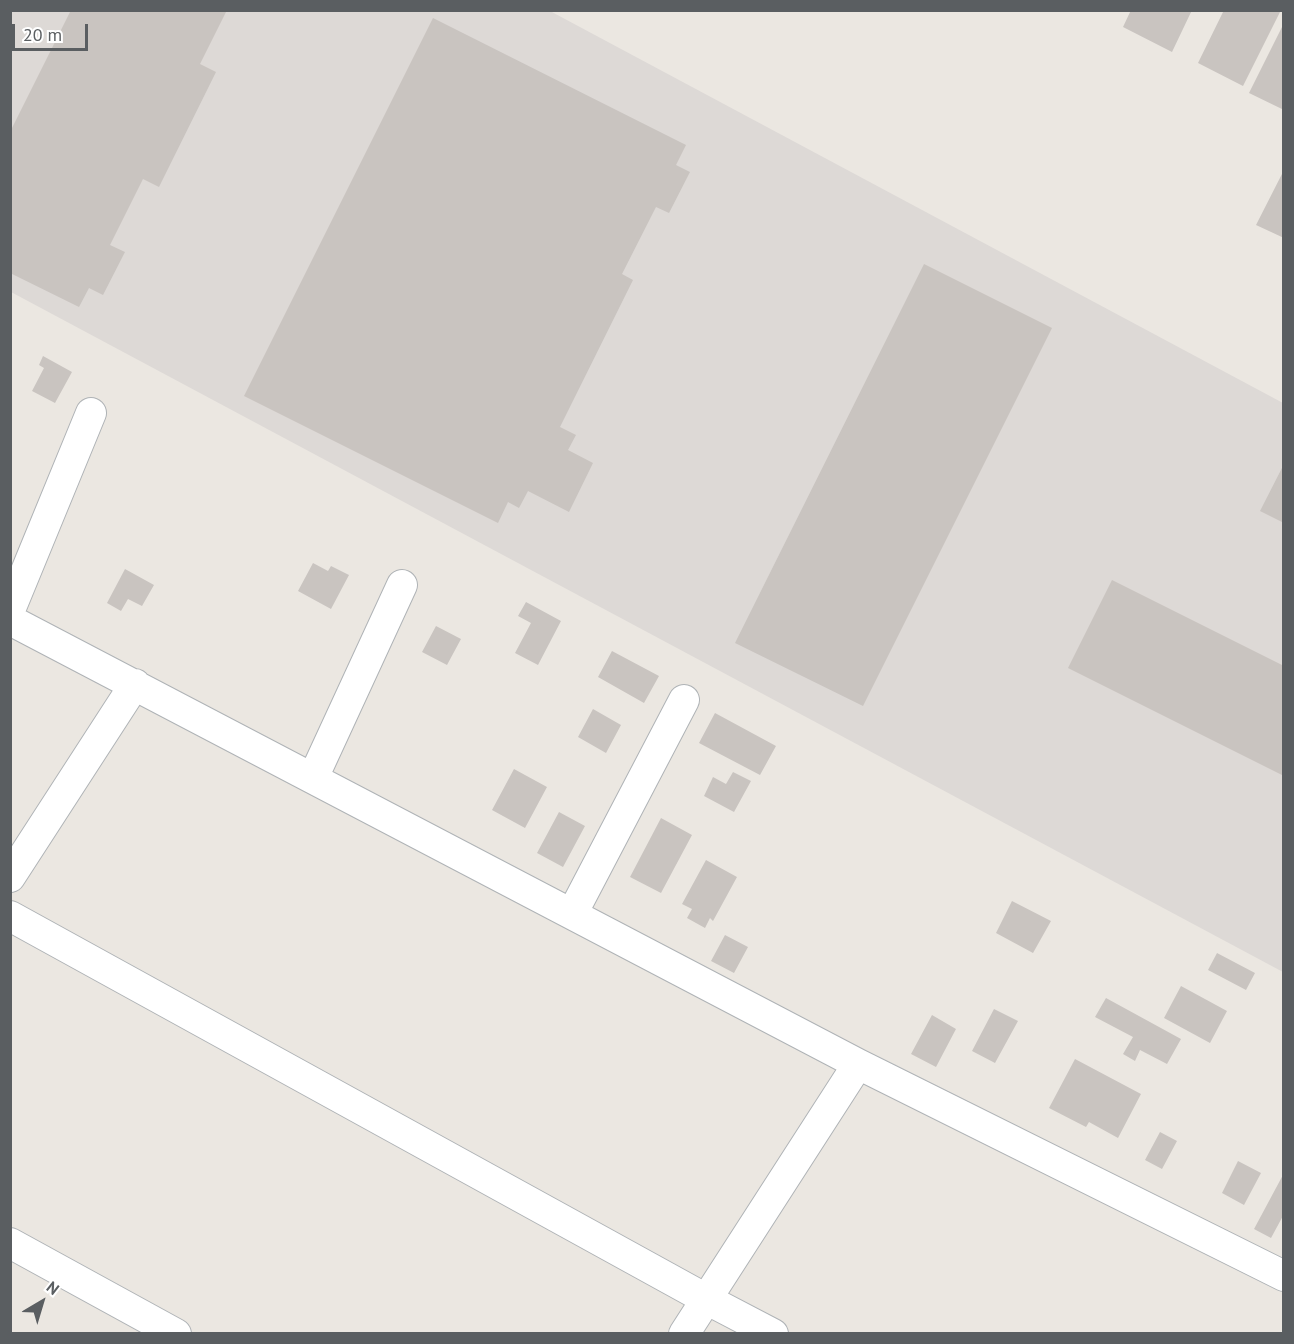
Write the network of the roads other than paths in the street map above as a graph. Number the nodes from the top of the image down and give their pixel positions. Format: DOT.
graph roads {
  1 [pos="91,413"];
  2 [pos="402,585"];
  3 [pos="10,610"];
  4 [pos="10,620"];
  5 [pos="135,684"];
  6 [pos="684,700"];
  7 [pos="313,778"];
  8 [pos="10,877"];
  9 [pos="572,914"];
  10 [pos="10,916"];
  11 [pos="858,1064"];
  12 [pos="10,1243"];
  13 [pos="1284,1276"];
  14 [pos="706,1299"];
  15 [pos="176,1334"];
  16 [pos="684,1334"];
  17 [pos="773,1334"];
  1 -- 3 [label="street"];
  2 -- 7 [label="street"];
  4 -- 5 [label="street"];
  5 -- 7 [label="street"];
  5 -- 8 [label="street"];
  6 -- 9 [label="street"];
  7 -- 9 [label="street"];
  9 -- 11 [label="street"];
  10 -- 14 [label="street"];
  11 -- 13 [label="street"];
  11 -- 14 [label="street"];
  12 -- 15 [label="street"];
  14 -- 16 [label="street"];
  14 -- 17 [label="street"];
}
